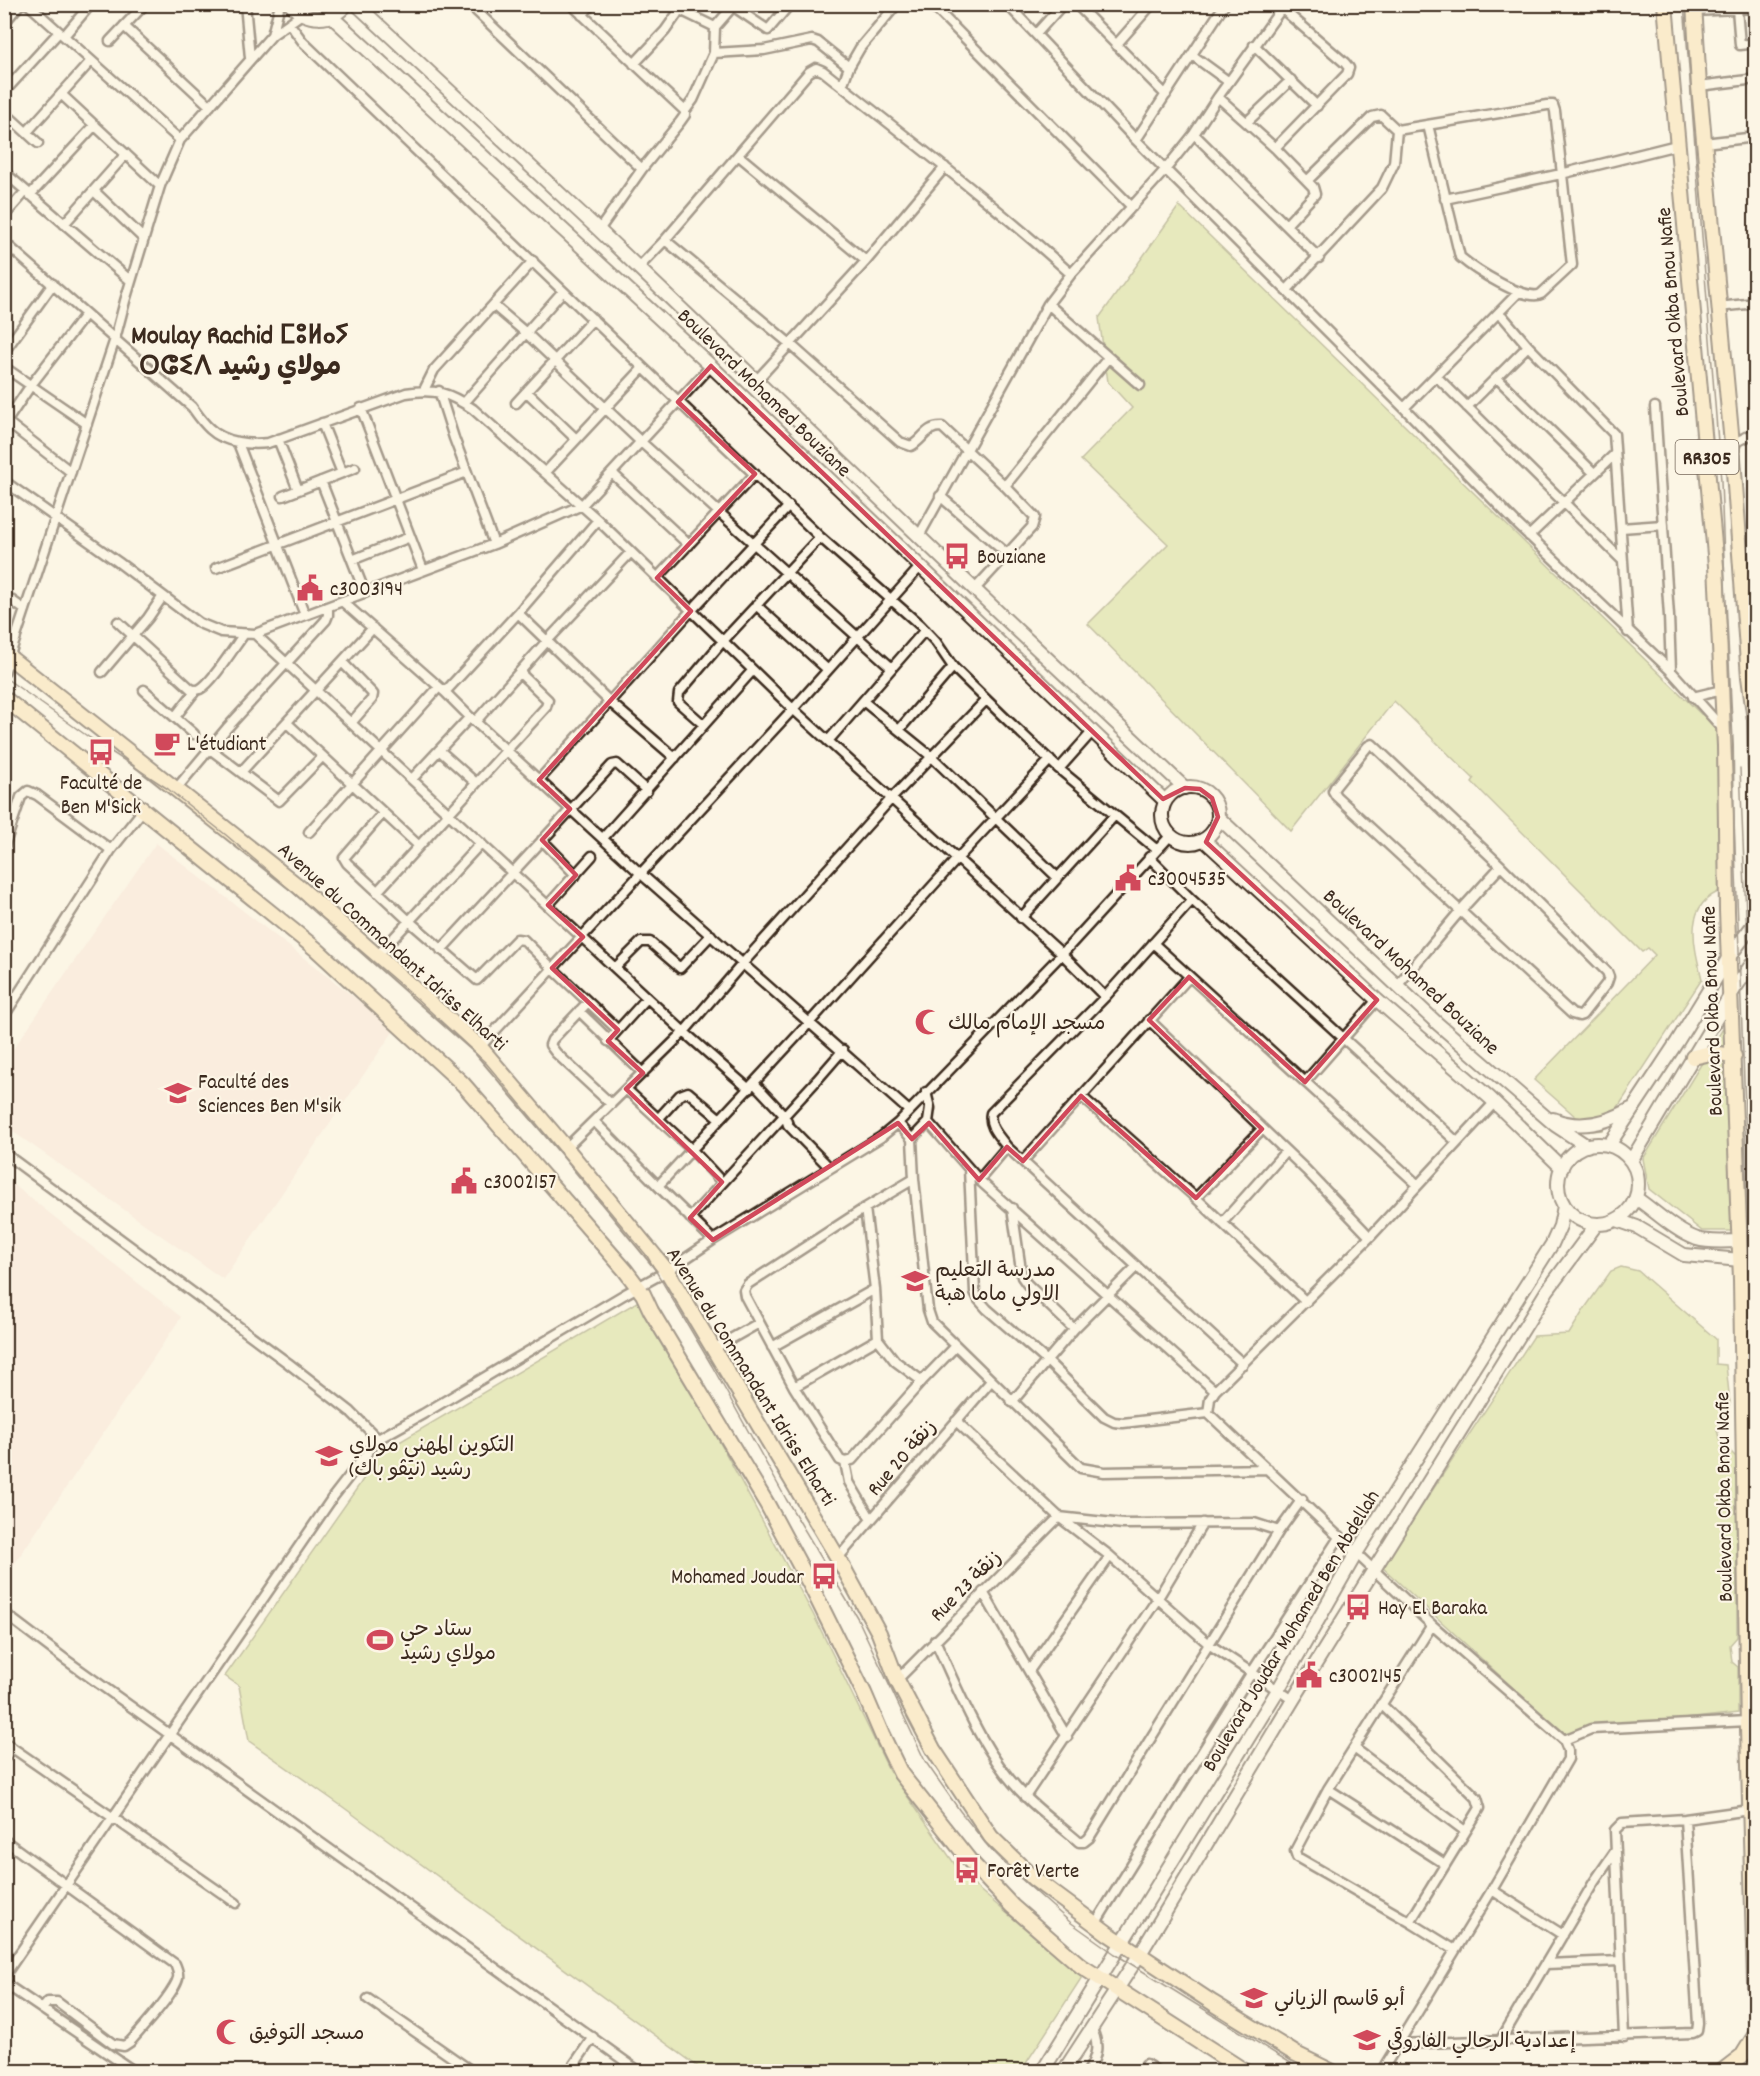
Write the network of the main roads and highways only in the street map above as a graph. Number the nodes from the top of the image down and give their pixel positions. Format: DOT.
graph roads {
  1 [pos="1665,4"];
  2 [pos="1694,8"];
  3 [pos="1750,611"];
  4 [pos="7,655"];
  5 [pos="1752,663"];
  6 [pos="4,698"];
  7 [pos="1755,768"];
  8 [pos="1734,1056"];
  9 [pos="1693,1057"];
  10 [pos="1755,2019"];
  11 [pos="1755,2034"];
  12 [pos="1246,2072"];
  13 [pos="1333,2072"];
  14 [pos="1721,2072"];
  1 -- 8 [label="main road, Boulevard Okba Bnou Nafie / RR305"];
  2 -- 3 [label="main road, RR305"];
  3 -- 5 [label="main road, RR305"];
  4 -- 13 [label="main road, Avenue du Commandant Idriss Elharti"];
  5 -- 7 [label="main road, RR305"];
  6 -- 12 [label="main road"];
  8 -- 9 [label="main road"];
  8 -- 10 [label="main road, Boulevard Okba Bnou Nafie / RR305"];
  11 -- 14 [label="main road"];
}
